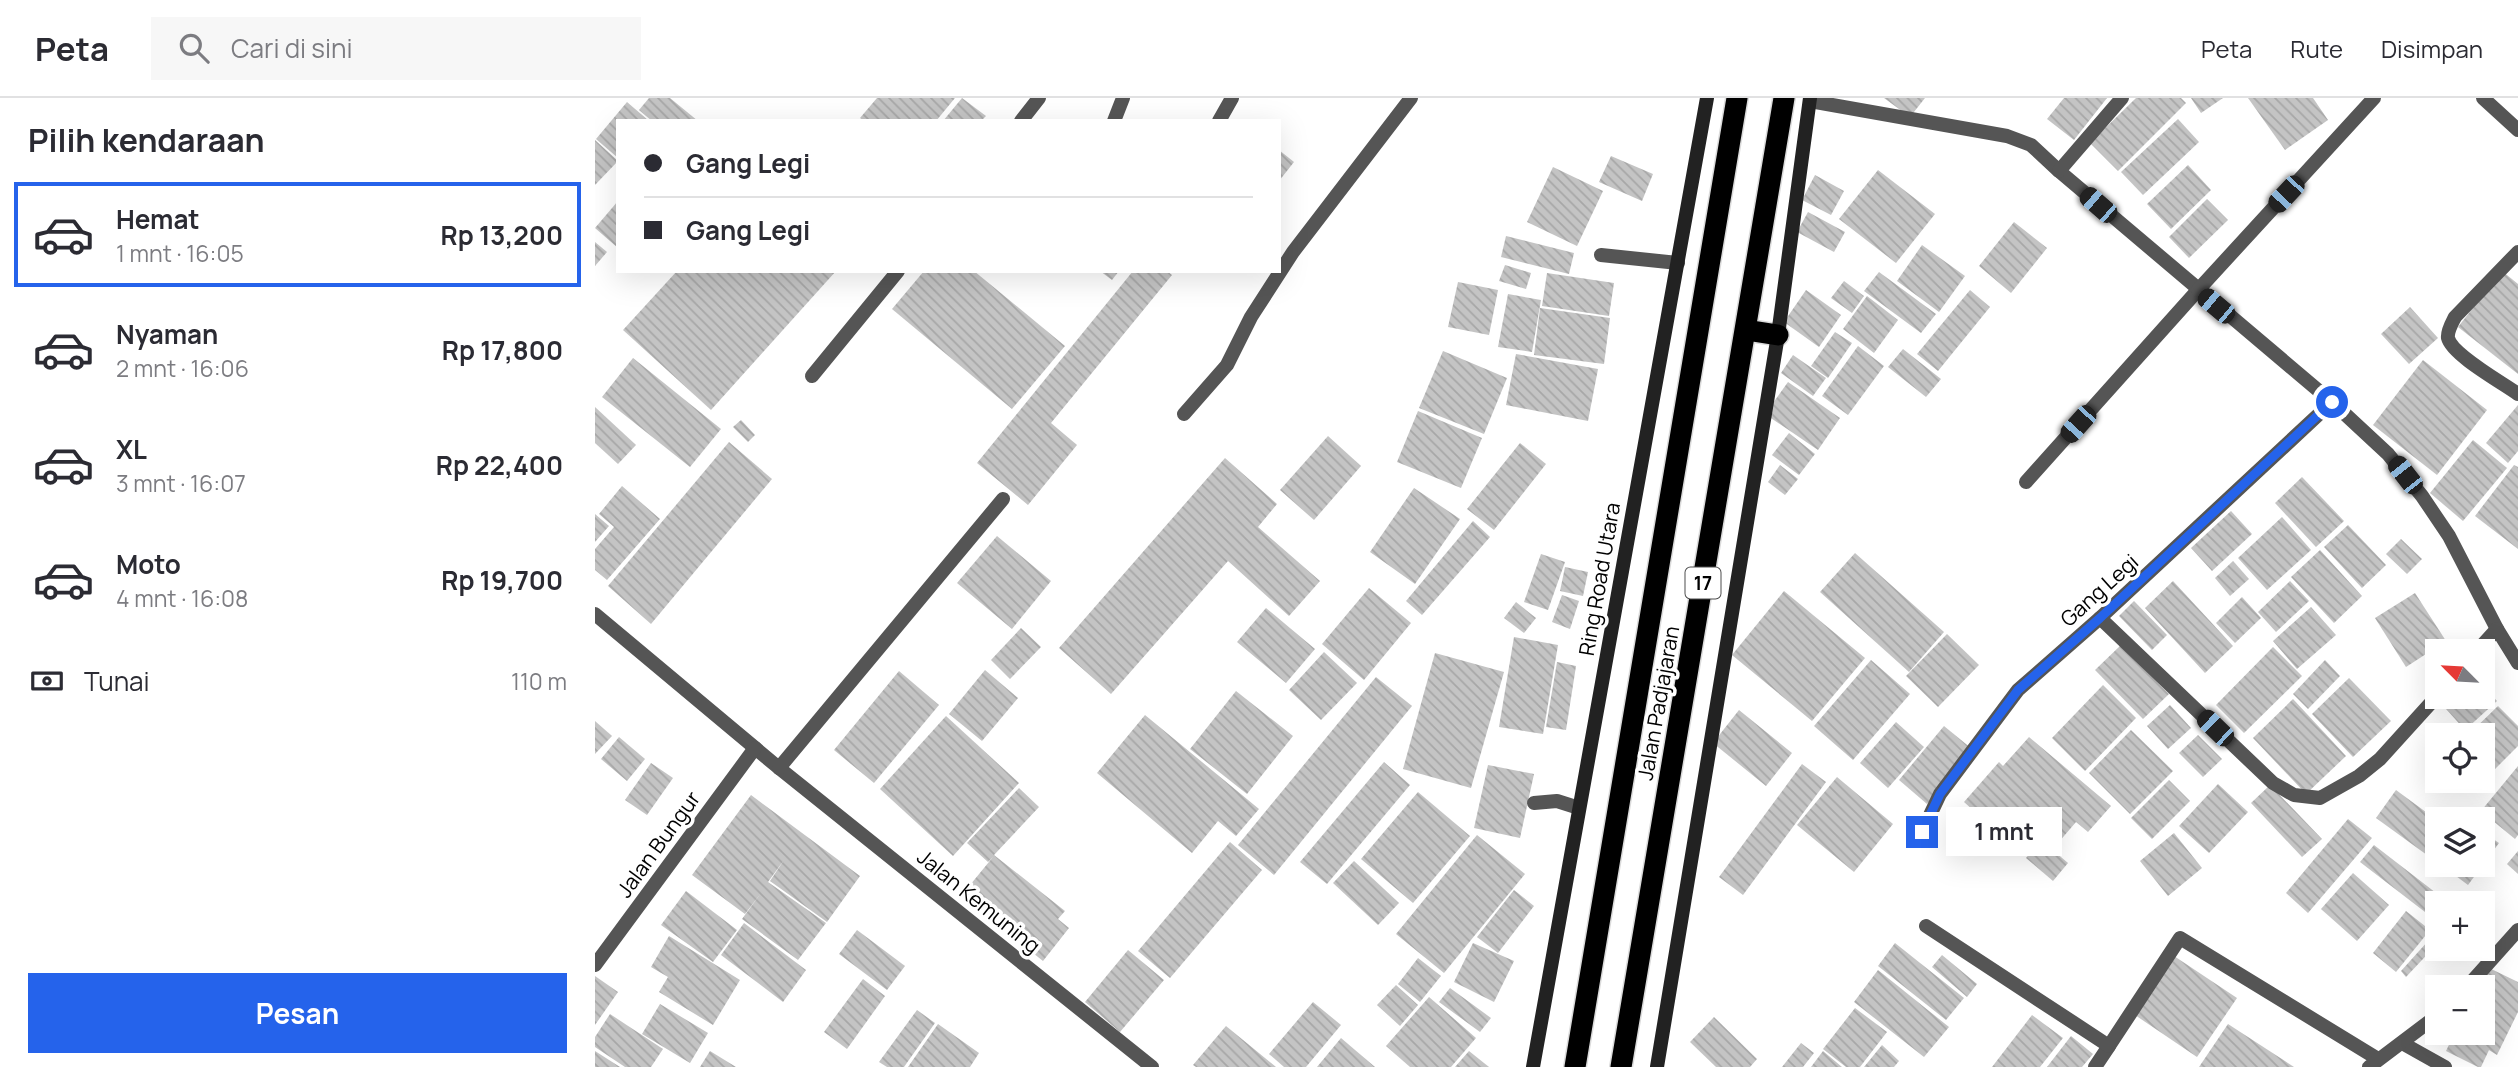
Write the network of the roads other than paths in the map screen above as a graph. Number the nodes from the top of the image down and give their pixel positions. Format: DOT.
graph roads {
  1 [pos="1039,98"];
  2 [pos="1123,98"];
  3 [pos="1232,98"];
  4 [pos="1411,98"];
  5 [pos="1707,98"];
  6 [pos="1737,98"];
  7 [pos="1784,98"];
  8 [pos="2122,98"];
  9 [pos="2374,98"];
  10 [pos="2483,98"];
  11 [pos="1810,99"];
  12 [pos="1023,119"];
  13 [pos="1115,119"];
  14 [pos="1220,119"];
  15 [pos="2518,130"];
  16 [pos="2059,171"];
  17 [pos="2518,252"];
  18 [pos="1601,255"];
  19 [pos="1678,263"];
  20 [pos="1281,271"];
  21 [pos="896,273"];
  22 [pos="1280,273"];
  23 [pos="2197,290"];
  24 [pos="1746,330"];
  25 [pos="1778,335"];
  26 [pos="812,376"];
  27 [pos="2518,394"];
  28 [pos="2332,402"];
  29 [pos="1184,414"];
  30 [pos="2026,482"];
  31 [pos="1003,499"];
  32 [pos="595,614"];
  33 [pos="2100,618"];
  34 [pos="2497,629"];
  35 [pos="2488,639"];
  36 [pos="2518,663"];
  37 [pos="2425,709"];
  38 [pos="755,748"];
  39 [pos="779,768"];
  40 [pos="1534,803"];
  41 [pos="1579,808"];
  42 [pos="1922,832"];
  43 [pos="1926,926"];
  44 [pos="2518,930"];
  45 [pos="595,965"];
  46 [pos="2478,975"];
  47 [pos="2425,1025"];
  48 [pos="2402,1043"];
  49 [pos="2109,1046"];
  50 [pos="2374,1063"];
  51 [pos="1152,1067"];
  52 [pos="1533,1067"];
  53 [pos="1575,1067"];
  54 [pos="1621,1067"];
  55 [pos="1657,1067"];
  56 [pos="2095,1067"];
  57 [pos="2445,1067"];
  1 -- 12 [label="street"];
  2 -- 13 [label="street"];
  3 -- 14 [label="street"];
  4 -- 20 [label="street"];
  5 -- 19 [label="street, Ring Road Utara"];
  6 -- 53 [label="highway, Jalan Padjajaran / 17"];
  7 -- 24 [label="highway, Jalan Padjajaran / 17"];
  8 -- 16 [label="street"];
  9 -- 23 [label="street"];
  10 -- 15 [label="street"];
  11 -- 16 [label="street"];
  11 -- 25 [label="street"];
  16 -- 23 [label="street"];
  17 -- 27 [label="street"];
  18 -- 19 [label="street"];
  19 -- 41 [label="street, Ring Road Utara"];
  21 -- 26 [label="street"];
  22 -- 29 [label="street"];
  23 -- 28 [label="street"];
  23 -- 30 [label="street"];
  24 -- 25 [label="highway"];
  24 -- 54 [label="highway, Jalan Padjajaran / 17"];
  25 -- 55 [label="street"];
  28 -- 33 [label="street, Gang Legi"];
  28 -- 34 [label="street"];
  31 -- 39 [label="street"];
  32 -- 38 [label="street, Jalan Kemuning"];
  33 -- 37 [label="street"];
  33 -- 42 [label="street, Gang Legi"];
  34 -- 35 [label="street"];
  34 -- 36 [label="street"];
  38 -- 39 [label="street, Jalan Kemuning"];
  38 -- 45 [label="street, Jalan Bungur"];
  39 -- 51 [label="street, Jalan Kemuning"];
  40 -- 41 [label="street"];
  41 -- 52 [label="street, Ring Road Utara"];
  43 -- 49 [label="street"];
  44 -- 46 [label="street"];
  47 -- 48 [label="street"];
  48 -- 50 [label="street"];
  48 -- 57 [label="street"];
  49 -- 50 [label="street"];
  49 -- 56 [label="street"];
}
